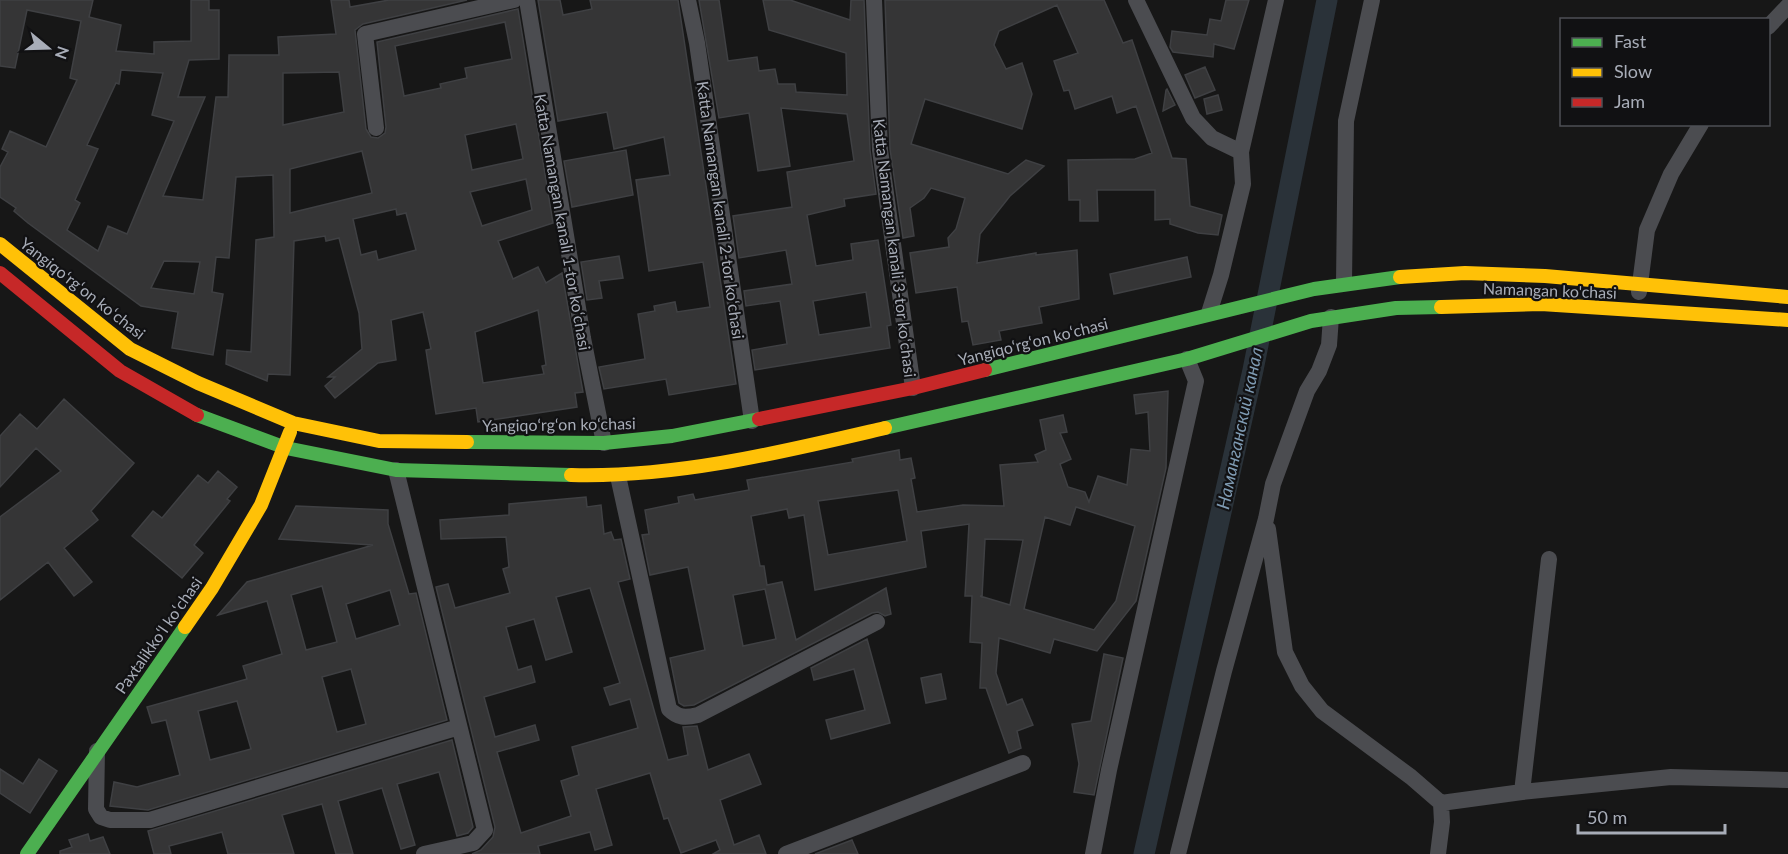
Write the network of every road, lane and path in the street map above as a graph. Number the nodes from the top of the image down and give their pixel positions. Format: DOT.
graph roads {
  1 [pos="514,0"];
  2 [pos="527,0"];
  3 [pos="688,0"];
  4 [pos="874,0"];
  5 [pos="1136,0"];
  6 [pos="1276,0"];
  7 [pos="1372,0"];
  8 [pos="1788,6"];
  9 [pos="1770,25"];
  10 [pos="1700,126"];
  11 [pos="376,128"];
  12 [pos="1241,152"];
  13 [pos="0,244"];
  14 [pos="0,273"];
  15 [pos="1640,283"];
  16 [pos="1344,284"];
  17 [pos="1314,289"];
  18 [pos="1788,297"];
  19 [pos="1637,310"];
  20 [pos="1209,314"];
  21 [pos="1330,317"];
  22 [pos="1788,320"];
  23 [pos="1187,358"];
  24 [pos="913,388"];
  25 [pos="752,421"];
  26 [pos="293,423"];
  27 [pos="604,443"];
  28 [pos="286,448"];
  29 [pos="396,470"];
  30 [pos="618,476"];
  31 [pos="1266,519"];
  32 [pos="1549,559"];
  33 [pos="877,622"];
  34 [pos="459,727"];
  35 [pos="98,750"];
  36 [pos="1023,763"];
  37 [pos="1788,780"];
  38 [pos="1522,792"];
  39 [pos="1441,803"];
  40 [pos="27,854"];
  41 [pos="424,854"];
  42 [pos="786,854"];
  43 [pos="1093,854"];
  44 [pos="1178,854"];
  45 [pos="1438,854"];
  1 -- 11 [label="street"];
  2 -- 27 [label="street, Katta Namangan kanali 1-tor koʻchasi"];
  3 -- 25 [label="street, Katta Namangan kanali 2-tor koʻchasi"];
  4 -- 24 [label="street, Katta Namangan kanali 3-tor koʻchasi"];
  5 -- 12 [label="street"];
  6 -- 12 [label="street"];
  7 -- 16 [label="street"];
  8 -- 9 [label="street"];
  10 -- 15 [label="street"];
  12 -- 20 [label="street"];
  13 -- 26 [label="main road, Yangiqoʻrgʻon koʻchasi"];
  14 -- 28 [label="main road"];
  15 -- 16 [label="main road, Namangan ko'chasi"];
  15 -- 18 [label="main road, Namangan ko'chasi"];
  15 -- 19 [label="street"];
  16 -- 17 [label="main road, Namangan ko'chasi"];
  17 -- 20 [label="main road, Yangiqoʻrgʻon koʻchasi"];
  19 -- 21 [label="main road, Namangan ko'chasi"];
  19 -- 22 [label="main road, Namangan ko'chasi"];
  20 -- 24 [label="main road, Yangiqoʻrgʻon koʻchasi"];
  21 -- 23 [label="main road, Namangan ko'chasi"];
  21 -- 31 [label="street"];
  23 -- 30 [label="main road"];
  23 -- 43 [label="street"];
  24 -- 25 [label="main road, Yangiqoʻrgʻon koʻchasi"];
  25 -- 27 [label="main road, Yangiqoʻrgʻon koʻchasi"];
  26 -- 27 [label="main road, Yangiqoʻrgʻon koʻchasi"];
  26 -- 28 [label="main road, Paxtalikkoʻl koʻchasi"];
  28 -- 29 [label="main road"];
  28 -- 35 [label="main road, Paxtalikkoʻl koʻchasi"];
  29 -- 30 [label="main road"];
  29 -- 34 [label="street"];
  30 -- 33 [label="street"];
  31 -- 39 [label="street"];
  31 -- 44 [label="street"];
  32 -- 38 [label="street"];
  34 -- 35 [label="street"];
  34 -- 41 [label="street"];
  35 -- 40 [label="main road, Paxtalikkoʻl koʻchasi"];
  36 -- 42 [label="street"];
  37 -- 38 [label="street"];
  38 -- 39 [label="street"];
  39 -- 45 [label="street"];
}
